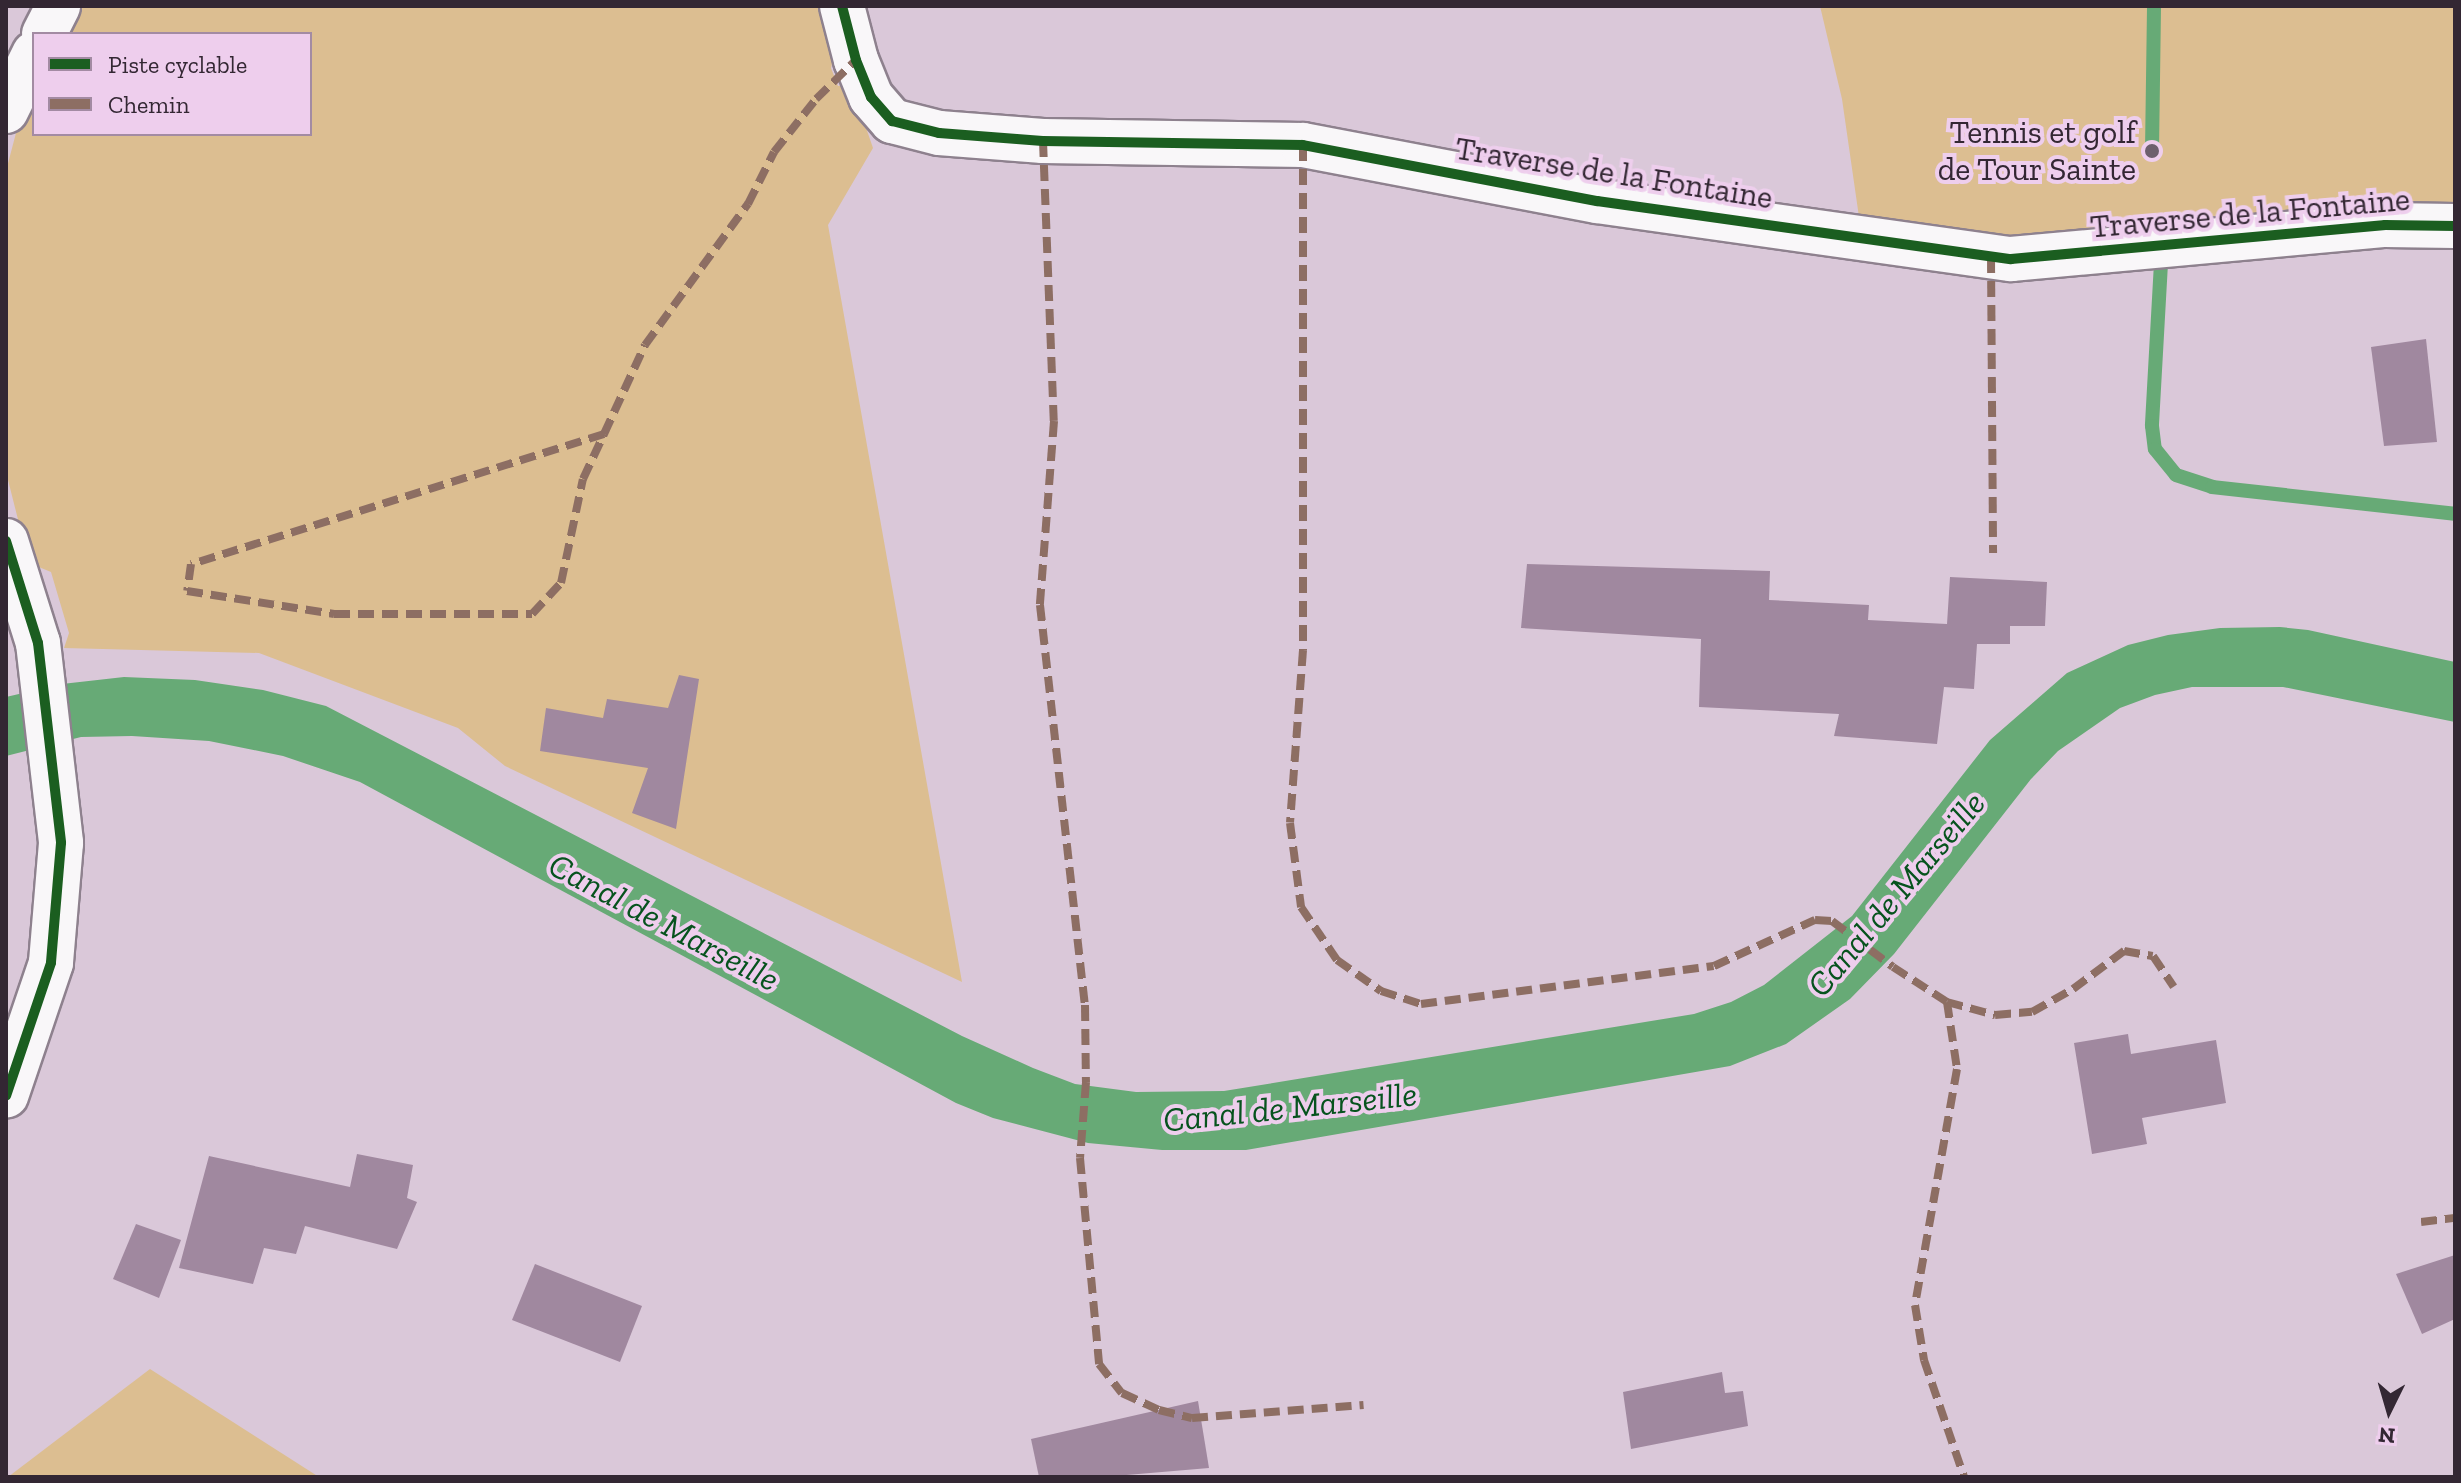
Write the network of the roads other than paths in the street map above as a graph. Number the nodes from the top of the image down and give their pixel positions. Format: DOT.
graph roads {
  1 [pos="58,6"];
  2 [pos="842,6"];
  3 [pos="45,32"];
  4 [pos="32,58"];
  5 [pos="6,111"];
  6 [pos="2455,226"];
  7 [pos="6,541"];
  8 [pos="6,1096"];
  1 -- 3 [label="street"];
  2 -- 6 [label="street, Traverse de la Fontaine"];
  4 -- 5 [label="street"];
  7 -- 8 [label="street"];
}
